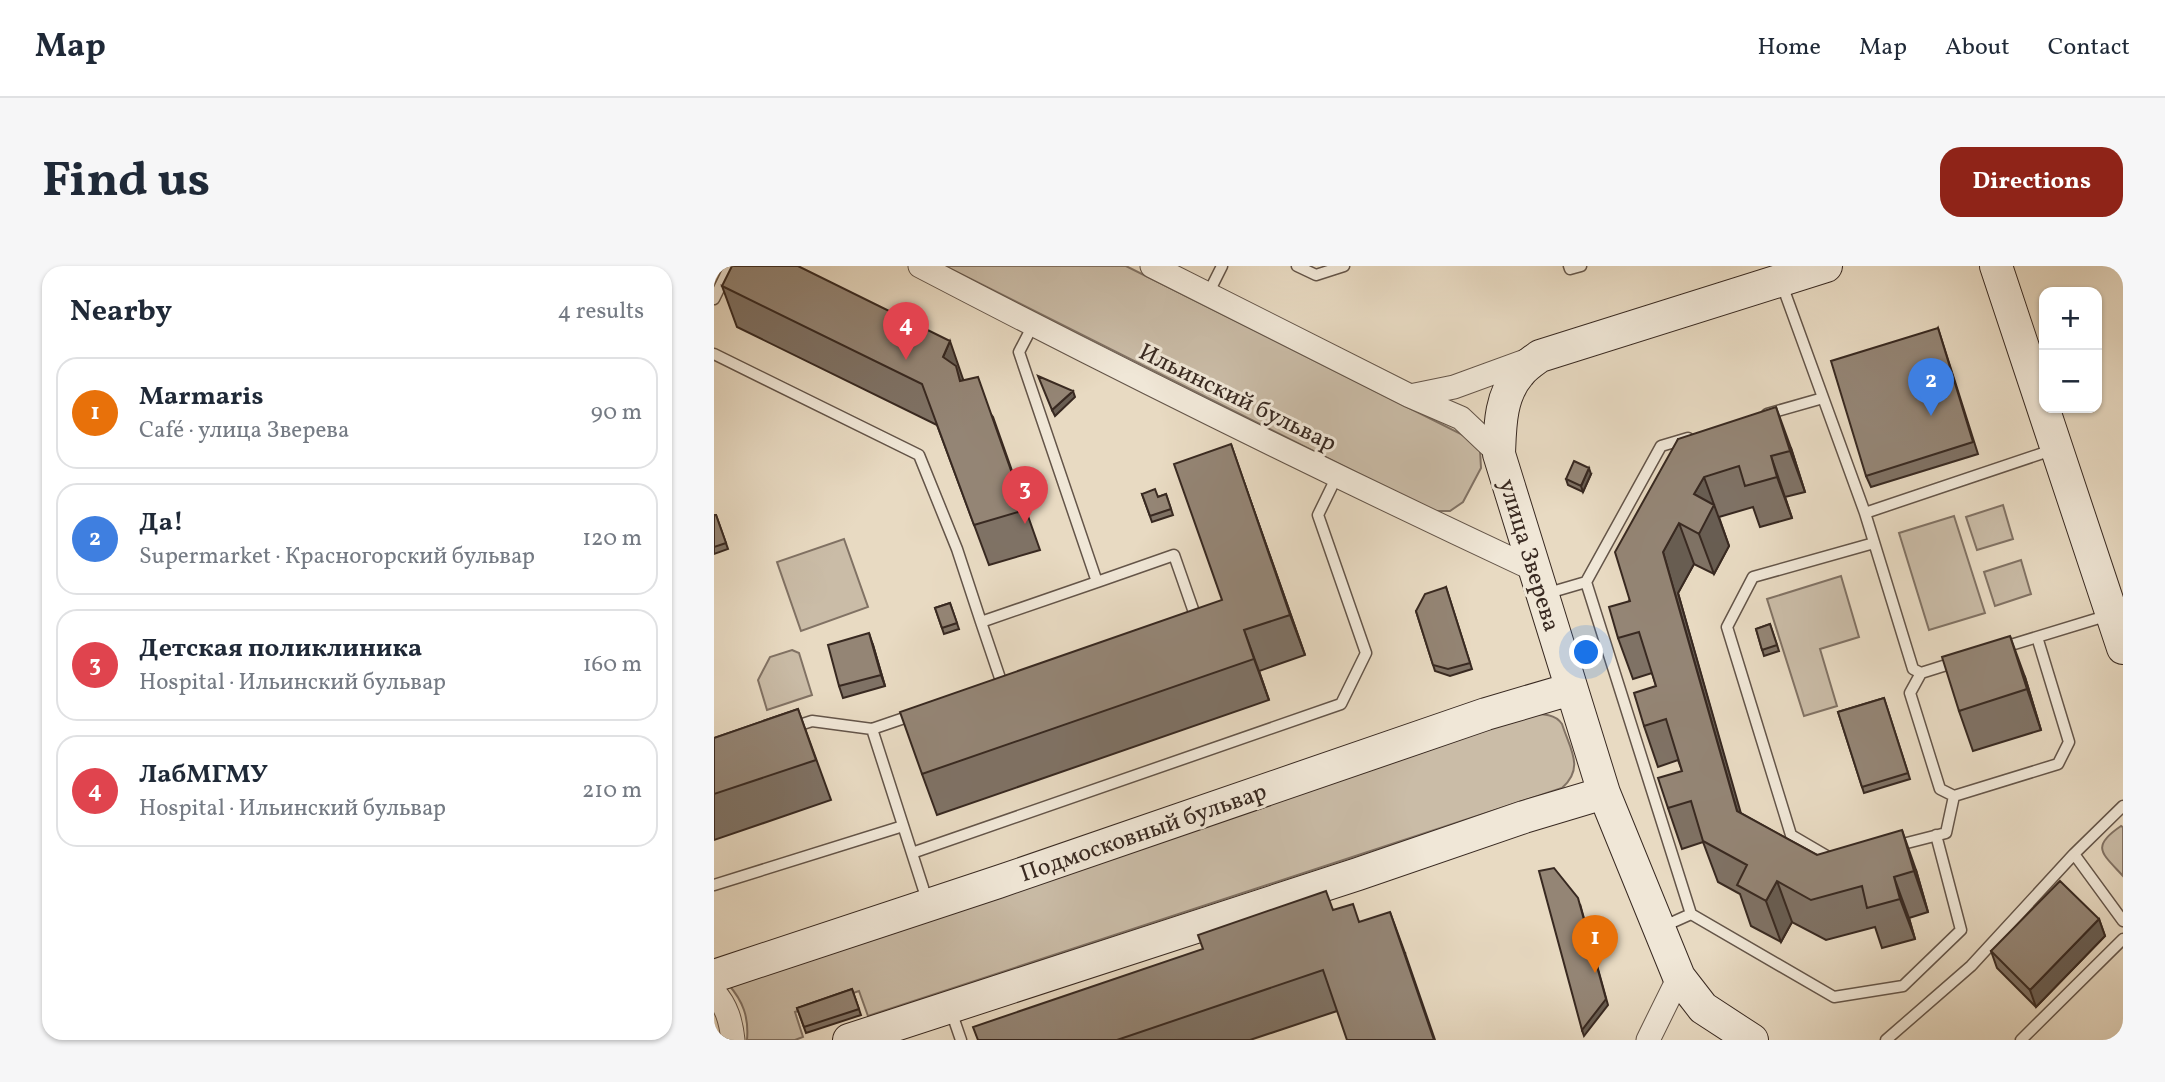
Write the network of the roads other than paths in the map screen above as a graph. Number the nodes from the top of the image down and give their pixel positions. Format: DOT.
graph roads {
  1 [pos="730,266"];
  2 [pos="920,266"];
  3 [pos="1152,266"];
  4 [pos="1222,266"];
  5 [pos="1297,266"];
  6 [pos="1344,266"];
  7 [pos="1569,266"];
  8 [pos="1581,266"];
  9 [pos="1826,266"];
  10 [pos="1996,266"];
  11 [pos="1780,281"];
  12 [pos="1208,294"];
  13 [pos="714,299"];
  14 [pos="1033,325"];
  15 [pos="714,354"];
  16 [pos="1540,356"];
  17 [pos="1410,396"];
  18 [pos="1823,398"];
  19 [pos="1761,416"];
  20 [pos="1698,435"];
  21 [pos="2057,448"];
  22 [pos="1499,454"];
  23 [pos="1337,476"];
  24 [pos="1865,513"];
  25 [pos="1874,543"];
  26 [pos="1097,582"];
  27 [pos="1586,582"];
  28 [pos="1539,583"];
  29 [pos="2112,614"];
  30 [pos="981,622"];
  31 [pos="1183,623"];
  32 [pos="2037,637"];
  33 [pos="2123,648"];
  34 [pos="1987,652"];
  35 [pos="1974,656"];
  36 [pos="1921,673"];
  37 [pos="1015,679"];
  38 [pos="1002,684"];
  39 [pos="989,688"];
  40 [pos="1571,689"];
  41 [pos="924,711"];
  42 [pos="873,729"];
  43 [pos="776,733"];
  44 [pos="1604,793"];
  45 [pos="1954,796"];
  46 [pos="2123,806"];
  47 [pos="903,826"];
  48 [pos="1936,835"];
  49 [pos="1886,848"];
  50 [pos="912,853"];
  51 [pos="2074,854"];
  52 [pos="1848,858"];
  53 [pos="714,886"];
  54 [pos="929,905"];
  55 [pos="1691,914"];
  56 [pos="2123,921"];
  57 [pos="1658,929"];
  58 [pos="2123,939"];
  59 [pos="714,976"];
  60 [pos="1679,977"];
  61 [pos="714,992"];
  62 [pos="950,1008"];
  63 [pos="1899,1031"];
  64 [pos="733,1040"];
  65 [pos="849,1040"];
  66 [pos="961,1040"];
  67 [pos="1647,1040"];
  68 [pos="1752,1040"];
  69 [pos="1886,1040"];
  70 [pos="1908,1040"];
  71 [pos="2021,1040"];
  1 -- 13 [label="lane"];
  2 -- 14 [label="street, Ильинский бульвар"];
  3 -- 12 [label="street"];
  4 -- 12 [label="lane"];
  5 -- 6 [label="lane"];
  7 -- 8 [label="lane"];
  9 -- 11 [label="street, улица Зверева"];
  10 -- 21 [label="street"];
  11 -- 16 [label="street, улица Зверева"];
  11 -- 18 [label="lane"];
  12 -- 17 [label="street"];
  14 -- 23 [label="street, Ильинский бульвар"];
  14 -- 26 [label="lane"];
  15 -- 30 [label="lane"];
  16 -- 17 [label="street"];
  16 -- 22 [label="street, улица Зверева"];
  17 -- 22 [label="street"];
  18 -- 19 [label="lane"];
  18 -- 24 [label="lane"];
  20 -- 27 [label="lane"];
  21 -- 24 [label="lane"];
  21 -- 29 [label="street"];
  22 -- 28 [label="street, улица Зверева"];
  23 -- 28 [label="street, Ильинский бульвар"];
  23 -- 50 [label="lane"];
  24 -- 25 [label="lane"];
  25 -- 36 [label="lane"];
  25 -- 52 [label="lane"];
  26 -- 30 [label="lane"];
  26 -- 31 [label="lane"];
  27 -- 28 [label="lane"];
  27 -- 55 [label="lane"];
  28 -- 40 [label="street, улица Зверева"];
  29 -- 32 [label="lane"];
  29 -- 33 [label="street"];
  30 -- 38 [label="lane"];
  32 -- 34 [label="lane"];
  32 -- 45 [label="lane"];
  35 -- 36 [label="lane"];
  36 -- 45 [label="lane"];
  37 -- 38 [label="lane"];
  38 -- 39 [label="lane"];
  40 -- 44 [label="street, улица Зверева"];
  40 -- 54 [label="street, Подмосковный бульвар"];
  41 -- 42 [label="lane"];
  42 -- 43 [label="lane"];
  42 -- 47 [label="lane"];
  44 -- 57 [label="street, улица Зверева"];
  44 -- 62 [label="street"];
  45 -- 48 [label="lane"];
  46 -- 51 [label="lane"];
  47 -- 50 [label="lane"];
  47 -- 53 [label="lane"];
  48 -- 49 [label="lane"];
  48 -- 55 [label="lane"];
  50 -- 54 [label="lane"];
  51 -- 56 [label="lane"];
  51 -- 63 [label="lane"];
  54 -- 59 [label="street, Подмосковный бульвар"];
  55 -- 57 [label="lane"];
  57 -- 60 [label="street, улица Зверева"];
  58 -- 71 [label="lane"];
  60 -- 67 [label="street"];
  60 -- 68 [label="street, улица Зверева"];
  61 -- 64 [label="street"];
  62 -- 65 [label="street"];
  62 -- 66 [label="lane"];
  63 -- 69 [label="lane"];
  63 -- 70 [label="lane"];
}
